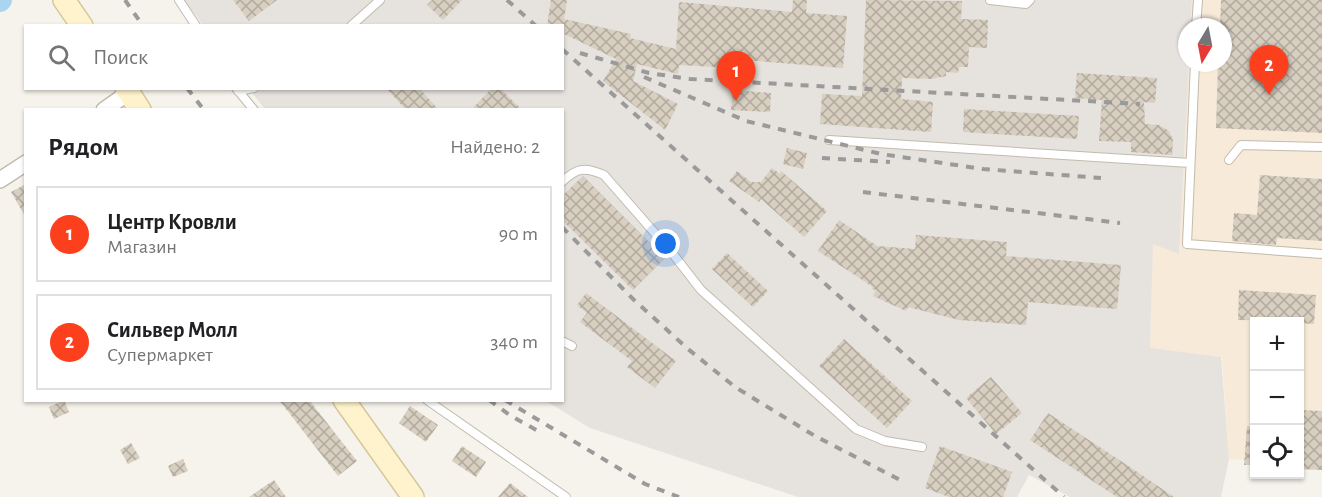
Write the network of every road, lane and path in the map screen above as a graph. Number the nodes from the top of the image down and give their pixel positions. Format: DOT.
graph roads {
  1 [pos="64,0"];
  2 [pos="180,0"];
  3 [pos="380,0"];
  4 [pos="990,0"];
  5 [pos="1030,0"];
  6 [pos="1198,0"];
  7 [pos="1197,18"];
  8 [pos="81,24"];
  9 [pos="195,24"];
  10 [pos="353,24"];
  11 [pos="1195,72"];
  12 [pos="237,90"];
  13 [pos="132,97"];
  14 [pos="108,108"];
  15 [pos="252,108"];
  16 [pos="829,140"];
  17 [pos="1322,147"];
  18 [pos="1229,160"];
  19 [pos="1190,163"];
  20 [pos="24,164"];
  21 [pos="0,180"];
  22 [pos="564,181"];
  23 [pos="1322,254"];
  24 [pos="564,341"];
  25 [pos="572,346"];
  26 [pos="345,402"];
  27 [pos="430,402"];
  28 [pos="922,447"];
  29 [pos="413,497"];
  30 [pos="566,497"];
  1 -- 8 [label="street"];
  2 -- 9 [label="lane"];
  3 -- 10 [label="lane"];
  4 -- 5 [label="lane"];
  6 -- 7 [label="lane"];
  11 -- 19 [label="lane"];
  12 -- 15 [label="lane"];
  13 -- 14 [label="street"];
  16 -- 19 [label="lane"];
  17 -- 18 [label="lane"];
  19 -- 23 [label="lane"];
  20 -- 21 [label="street"];
  22 -- 28 [label="lane"];
  24 -- 25 [label="lane"];
  26 -- 29 [label="street"];
  27 -- 30 [label="lane"];
}
